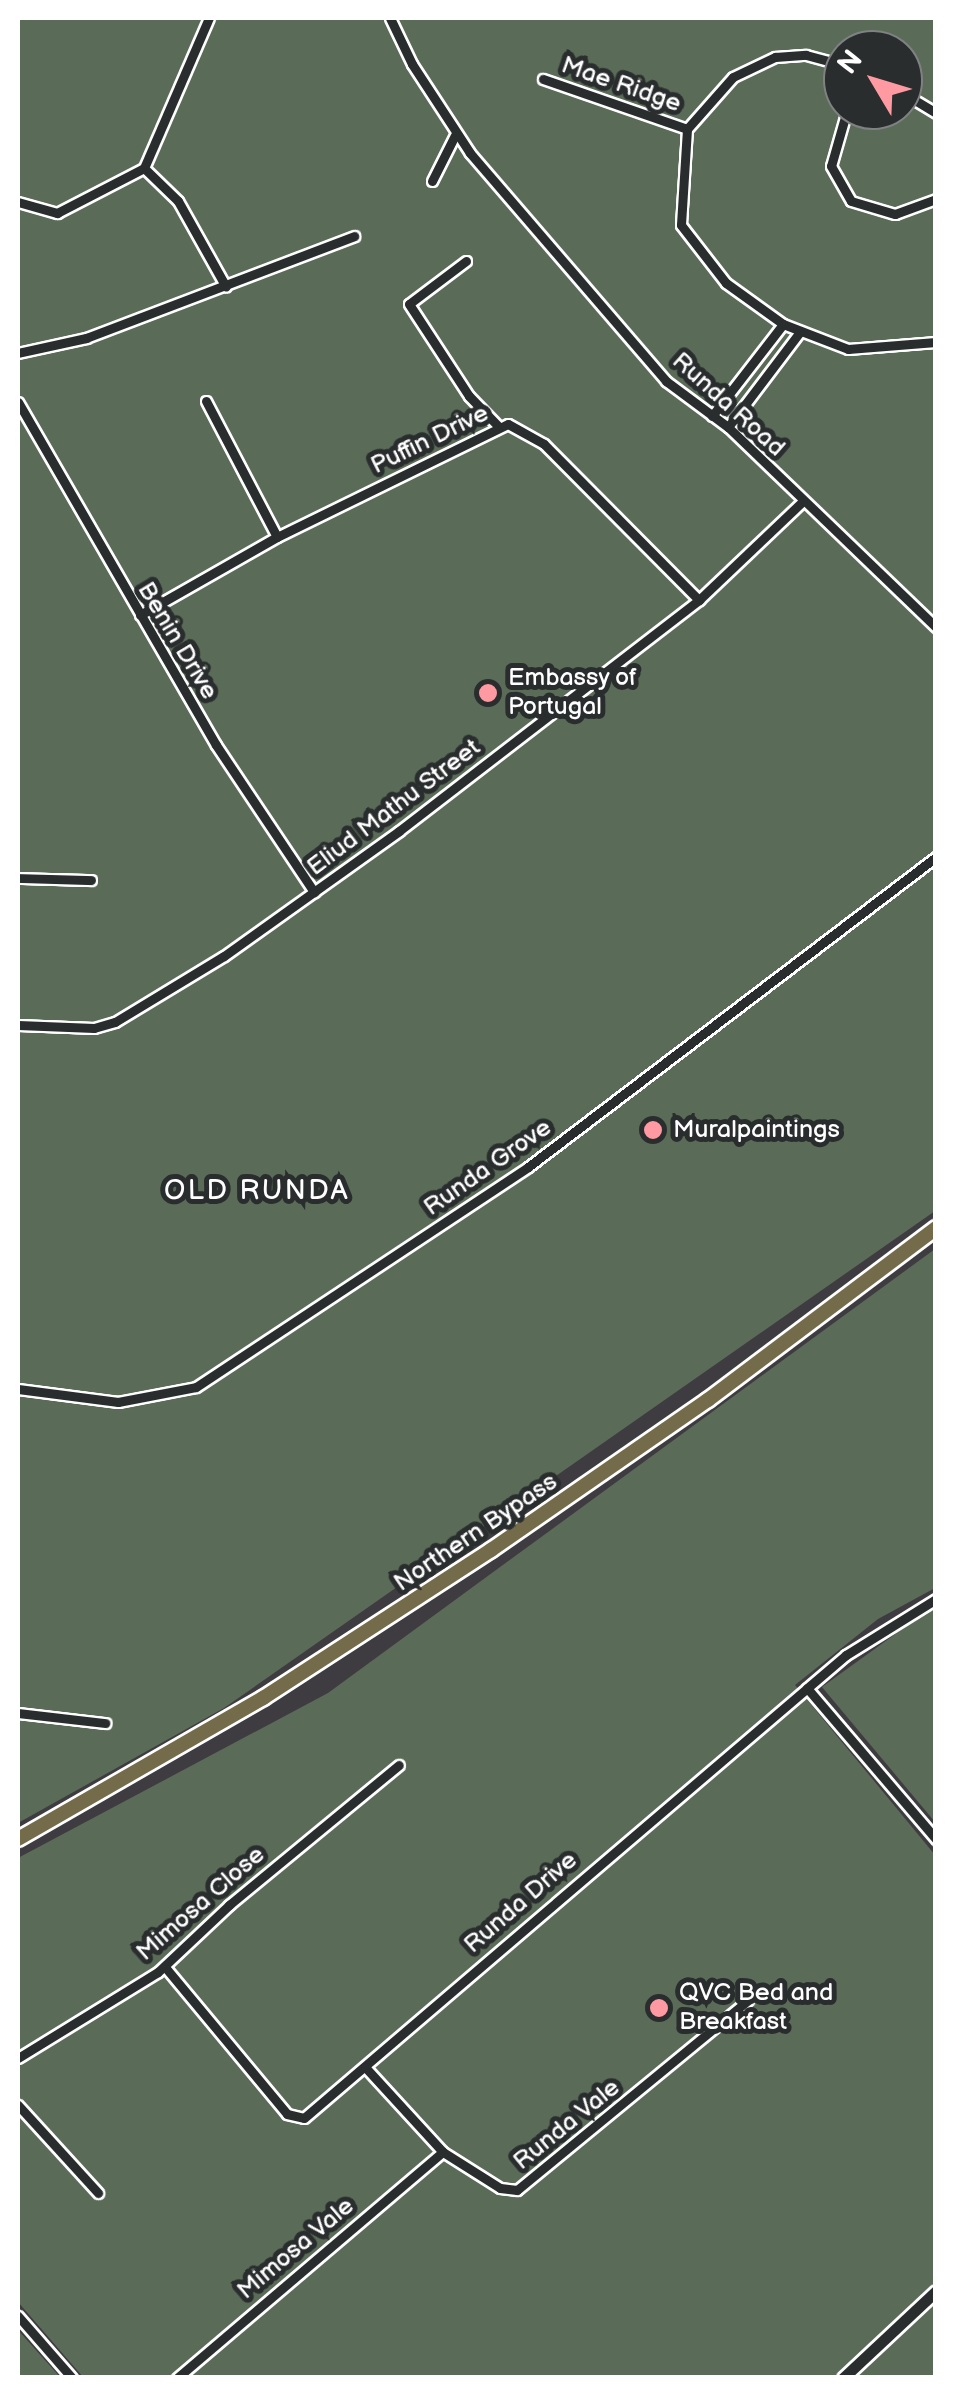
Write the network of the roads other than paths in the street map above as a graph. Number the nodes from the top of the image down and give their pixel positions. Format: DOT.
graph roads {
  1 [pos="209,18"];
  2 [pos="390,18"];
  3 [pos="823,60"];
  4 [pos="543,79"];
  5 [pos="686,129"];
  6 [pos="841,130"];
  7 [pos="455,133"];
  8 [pos="144,168"];
  9 [pos="432,181"];
  10 [pos="936,198"];
  11 [pos="18,202"];
  12 [pos="354,236"];
  13 [pos="466,261"];
  14 [pos="226,286"];
  15 [pos="782,324"];
  16 [pos="799,333"];
  17 [pos="936,342"];
  18 [pos="18,353"];
  19 [pos="18,402"];
  20 [pos="206,402"];
  21 [pos="712,416"];
  22 [pos="498,426"];
  23 [pos="728,427"];
  24 [pos="802,502"];
  25 [pos="277,538"];
  26 [pos="698,600"];
  27 [pos="140,615"];
  28 [pos="936,627"];
  29 [pos="936,857"];
  30 [pos="18,878"];
  31 [pos="91,880"];
  32 [pos="314,892"];
  33 [pos="18,1025"];
  34 [pos="936,1228"];
  35 [pos="18,1389"];
  36 [pos="936,1600"];
  37 [pos="807,1688"];
  38 [pos="18,1713"];
  39 [pos="105,1723"];
  40 [pos="399,1765"];
  41 [pos="18,1839"];
  42 [pos="936,1839"];
  43 [pos="165,1967"];
  44 [pos="748,2000"];
  45 [pos="18,2058"];
  46 [pos="365,2067"];
  47 [pos="18,2105"];
  48 [pos="443,2152"];
  49 [pos="98,2193"];
  50 [pos="936,2291"];
  51 [pos="18,2316"];
  52 [pos="72,2378"];
  53 [pos="177,2378"];
  54 [pos="842,2378"];
  1 -- 8 [label="street"];
  2 -- 7 [label="street, Runda Road"];
  3 -- 5 [label="street, Mae Ridge"];
  4 -- 5 [label="street, Mae Ridge"];
  5 -- 15 [label="street, Mae Ridge"];
  6 -- 10 [label="street"];
  7 -- 9 [label="street"];
  7 -- 21 [label="street, Runda Road"];
  8 -- 11 [label="street"];
  8 -- 14 [label="street"];
  12 -- 14 [label="street"];
  13 -- 22 [label="street"];
  14 -- 18 [label="street"];
  15 -- 16 [label="street, Mae Ridge"];
  15 -- 21 [label="street"];
  16 -- 17 [label="street, Mae Ridge"];
  16 -- 23 [label="street"];
  19 -- 27 [label="street, Benin Drive"];
  20 -- 25 [label="street"];
  21 -- 23 [label="street, Runda Road"];
  22 -- 25 [label="street, Puffin Drive"];
  22 -- 26 [label="street, Puffin Drive"];
  23 -- 24 [label="street, Runda Road"];
  24 -- 26 [label="street, Eliud Mathu Street"];
  24 -- 28 [label="street, Runda Road"];
  25 -- 27 [label="street, Puffin Drive"];
  26 -- 32 [label="street, Eliud Mathu Street"];
  27 -- 32 [label="street, Benin Drive"];
  29 -- 35 [label="street, Runda Grove"];
  30 -- 31 [label="street"];
  32 -- 33 [label="street, Eliud Mathu Street"];
  34 -- 41 [label="main road, Northern Bypass"];
  36 -- 37 [label="street, Runda Drive"];
  37 -- 42 [label="street"];
  37 -- 46 [label="street, Runda Drive"];
  38 -- 39 [label="street"];
  40 -- 43 [label="street, Mimosa Close"];
  43 -- 45 [label="street, Mimosa Close"];
  43 -- 46 [label="street, Runda Drive"];
  44 -- 48 [label="street, Runda Vale"];
  46 -- 48 [label="street, Runda Vale"];
  47 -- 49 [label="street"];
  48 -- 53 [label="street, Mimosa Vale"];
  50 -- 54 [label="street"];
  51 -- 52 [label="street"];
}
